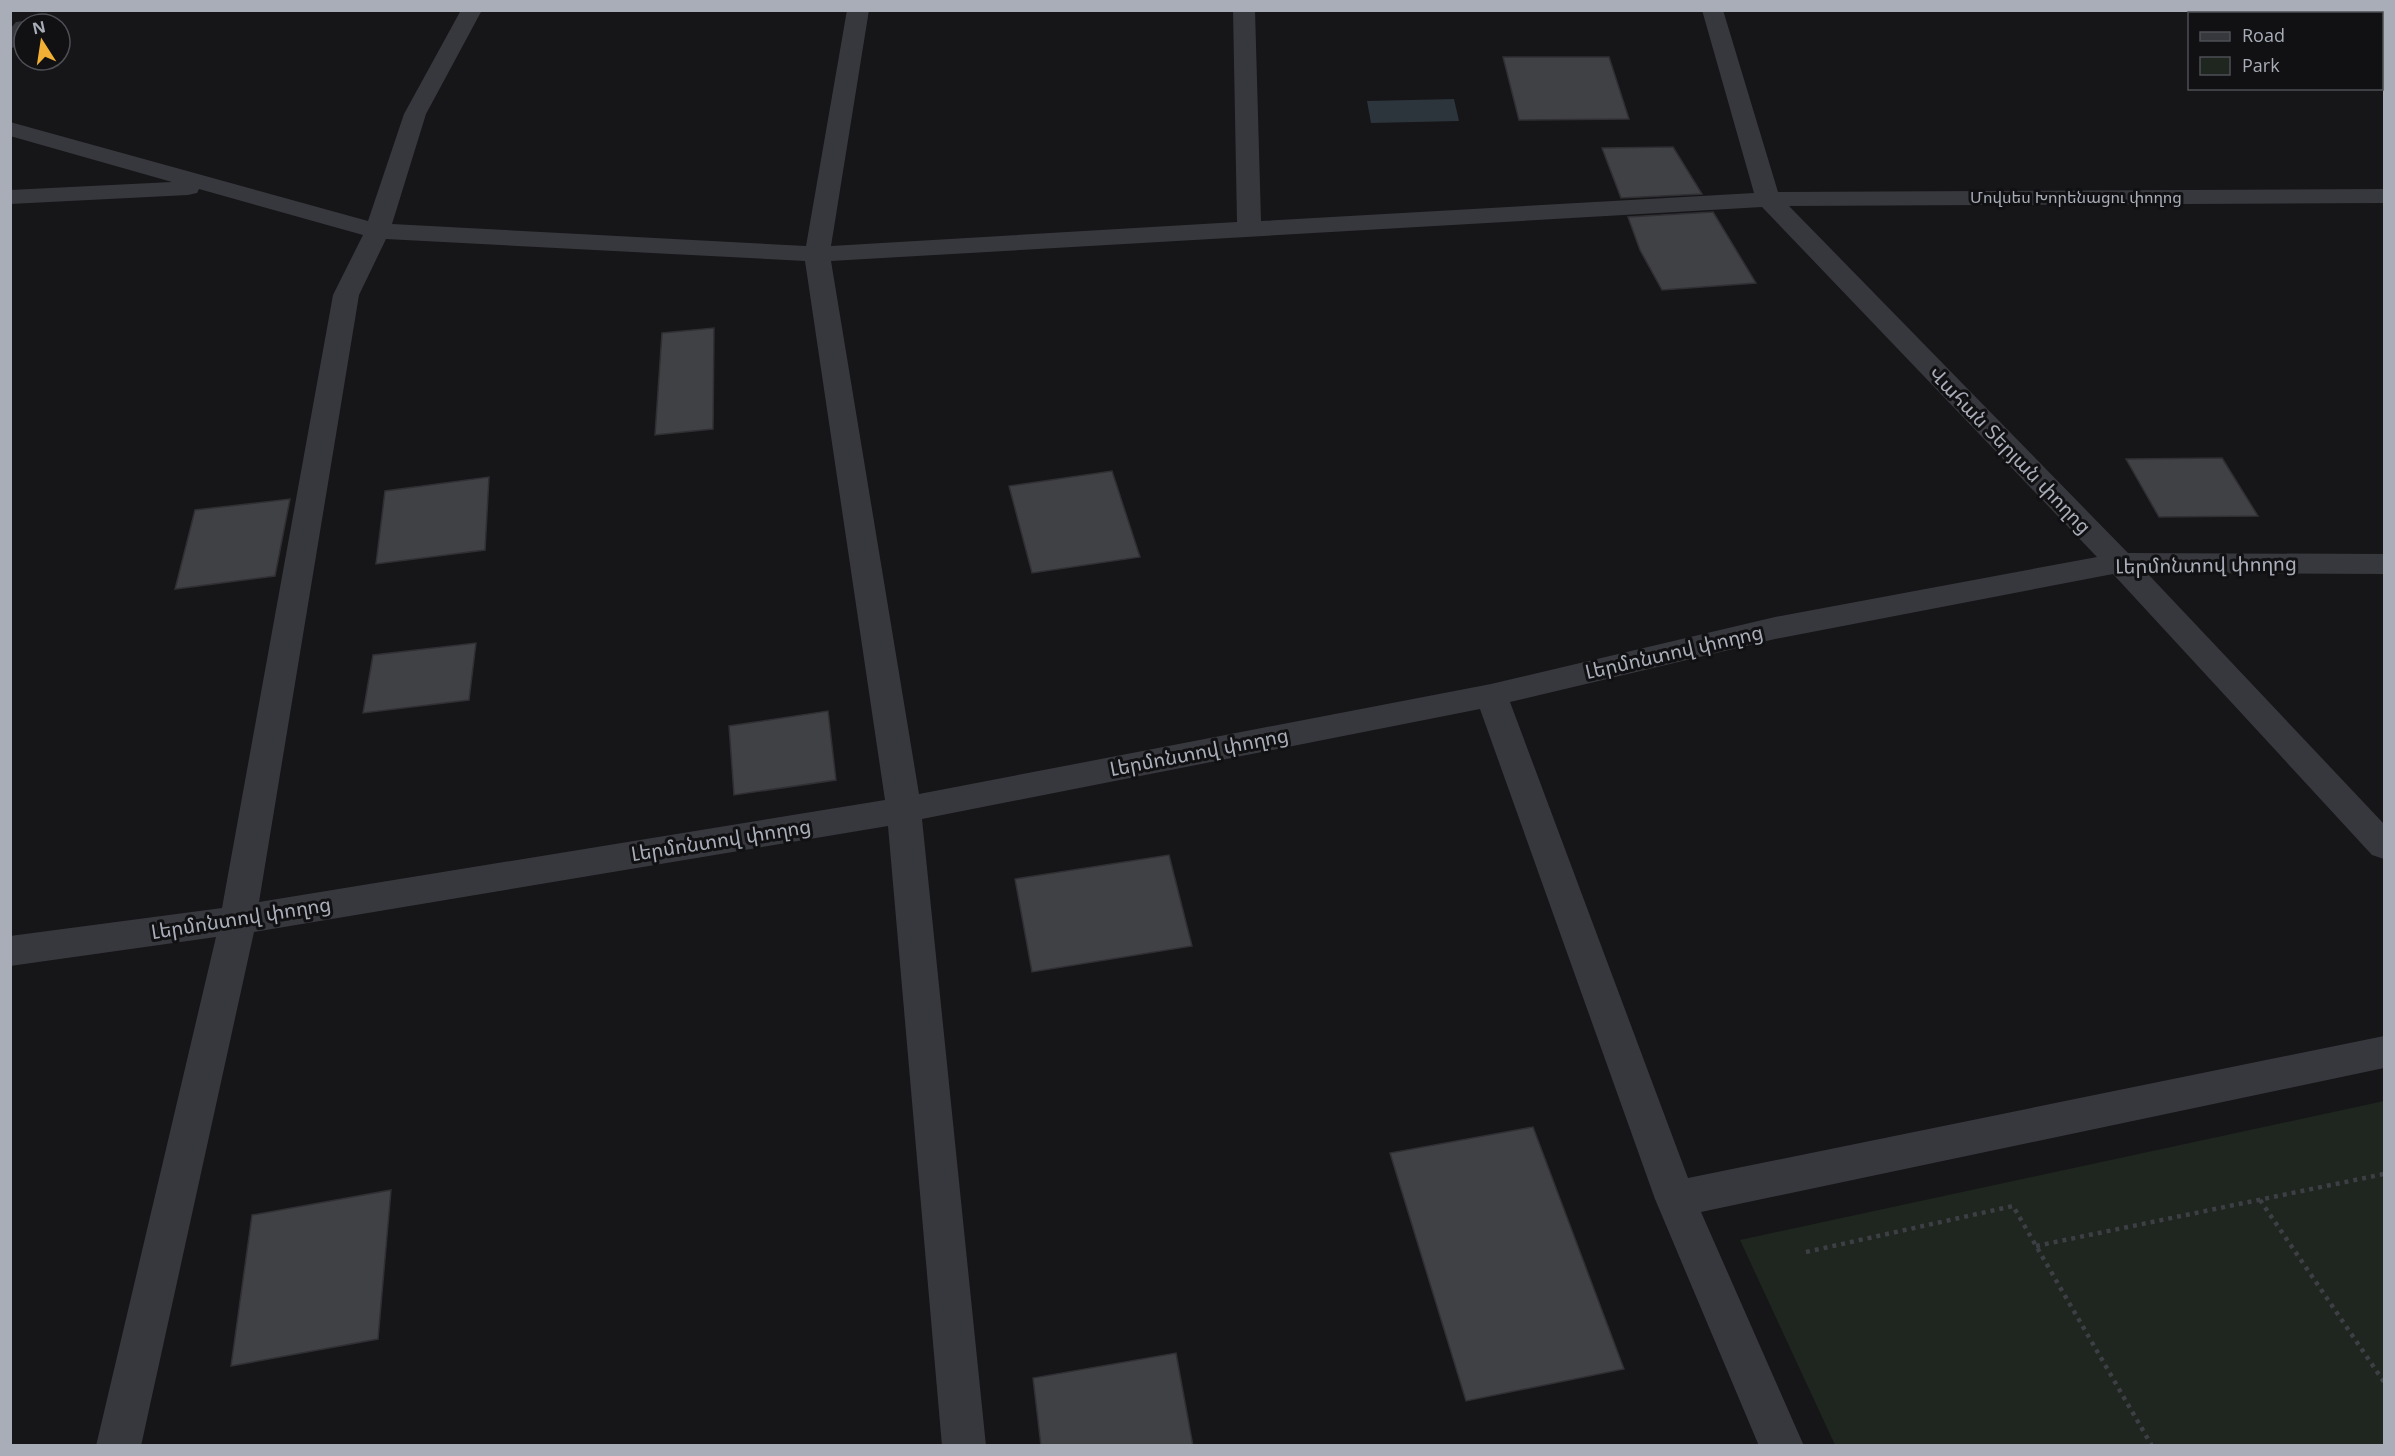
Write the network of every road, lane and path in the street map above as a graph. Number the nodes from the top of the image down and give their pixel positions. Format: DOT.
graph roads {
  1 [pos="472,10"];
  2 [pos="858,10"];
  3 [pos="1244,10"];
  4 [pos="1712,10"];
  5 [pos="10,129"];
  6 [pos="218,186"];
  7 [pos="2385,196"];
  8 [pos="10,197"];
  9 [pos="1768,199"];
  10 [pos="1249,227"];
  11 [pos="377,231"];
  12 [pos="817,254"];
  13 [pos="2120,563"];
  14 [pos="2385,564"];
  15 [pos="1491,695"];
  16 [pos="904,810"];
  17 [pos="2385,846"];
  18 [pos="238,920"];
  19 [pos="10,951"];
  20 [pos="2385,1052"];
  21 [pos="2385,1174"];
  22 [pos="1675,1199"];
  23 [pos="2260,1200"];
  24 [pos="2036,1246"];
  25 [pos="1806,1252"];
  26 [pos="2385,1382"];
  27 [pos="118,1446"];
  28 [pos="964,1446"];
  29 [pos="1782,1446"];
  30 [pos="2152,1446"];
  1 -- 11 [label="street"];
  2 -- 12 [label="street"];
  3 -- 10 [label="street"];
  4 -- 9 [label="street, Վահան Տերյան փողոց"];
  5 -- 6 [label="street, Մովսես Խորենացու փողոց"];
  6 -- 8 [label="street"];
  6 -- 11 [label="street, Մովսես Խորենացու փողոց"];
  7 -- 9 [label="street, Մովսես Խորենացու փողոց"];
  9 -- 10 [label="street, Մովսես Խորենացու փողոց"];
  9 -- 13 [label="street, Վահան Տերյան փողոց"];
  10 -- 12 [label="street, Մովսես Խորենացու փողոց"];
  11 -- 12 [label="street, Մովսես Խորենացու փողոց"];
  11 -- 18 [label="street"];
  12 -- 16 [label="street"];
  13 -- 14 [label="street, Լերմոնտով փողոց"];
  13 -- 15 [label="street, Լերմոնտով փողոց"];
  13 -- 17 [label="street, Վահան Տերյան փողոց"];
  15 -- 16 [label="street, Լերմոնտով փողոց"];
  15 -- 22 [label="street"];
  16 -- 18 [label="street, Լերմոնտով փողոց"];
  16 -- 28 [label="street"];
  18 -- 19 [label="street, Լերմոնտով փողոց"];
  18 -- 27 [label="street"];
  20 -- 22 [label="street"];
  21 -- 23 [label="path"];
  22 -- 29 [label="street"];
  23 -- 24 [label="path"];
  23 -- 26 [label="path"];
  24 -- 25 [label="path"];
  24 -- 30 [label="path"];
}
